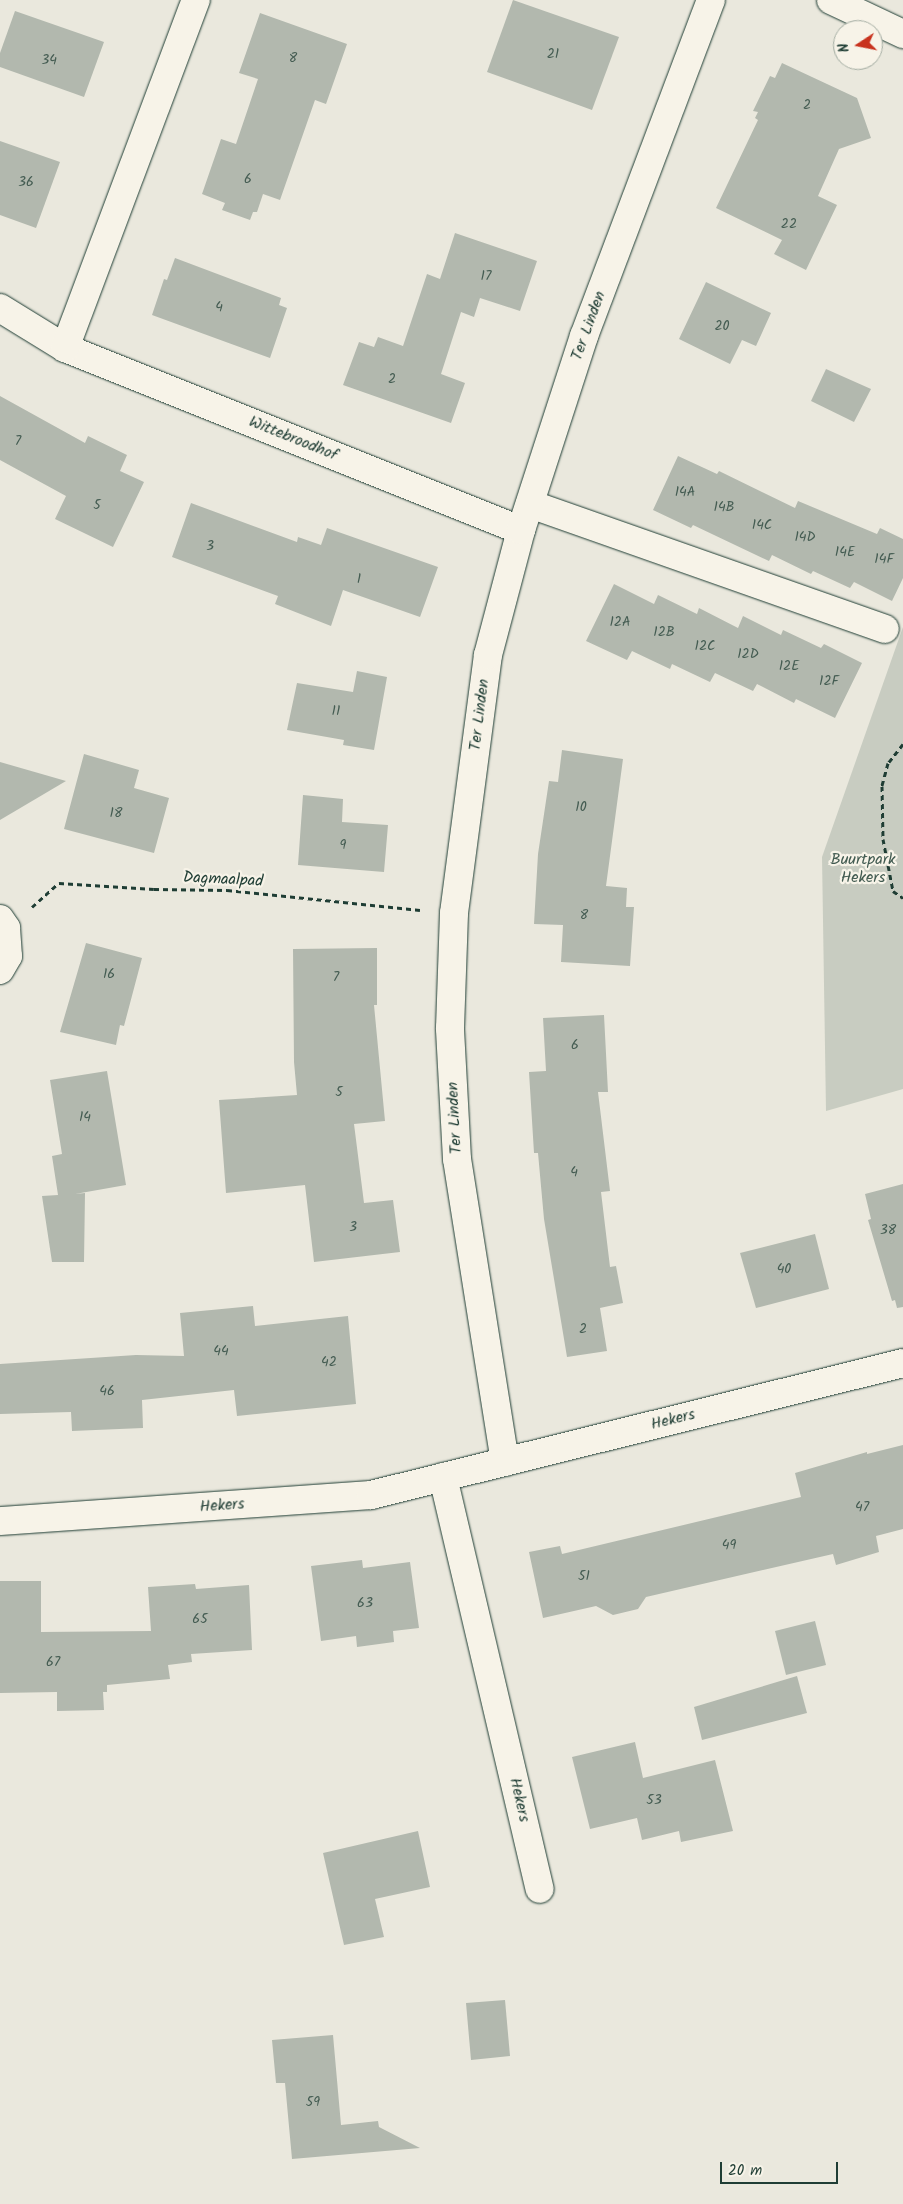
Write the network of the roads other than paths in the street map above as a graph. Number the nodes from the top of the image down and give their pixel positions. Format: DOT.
graph roads {
  1 [pos="196,0"];
  2 [pos="711,0"];
  3 [pos="831,0"];
  4 [pos="903,34"];
  5 [pos="0,308"];
  6 [pos="65,348"];
  7 [pos="530,504"];
  8 [pos="521,530"];
  9 [pos="885,629"];
  10 [pos="3,924"];
  11 [pos="0,970"];
  12 [pos="903,1363"];
  13 [pos="505,1462"];
  14 [pos="443,1477"];
  15 [pos="0,1521"];
  16 [pos="540,1889"];
  1 -- 6 [label="street"];
  2 -- 7 [label="street, Ter Linden"];
  3 -- 4 [label="street"];
  5 -- 6 [label="street, Wittebroodhof"];
  6 -- 8 [label="street, Wittebroodhof"];
  7 -- 8 [label="street, Ter Linden"];
  7 -- 9 [label="street"];
  8 -- 13 [label="street, Ter Linden"];
  10 -- 11 [label="street"];
  12 -- 13 [label="street, Hekers"];
  13 -- 14 [label="street, Hekers"];
  14 -- 15 [label="street, Hekers"];
  14 -- 16 [label="street, Hekers"];
}
